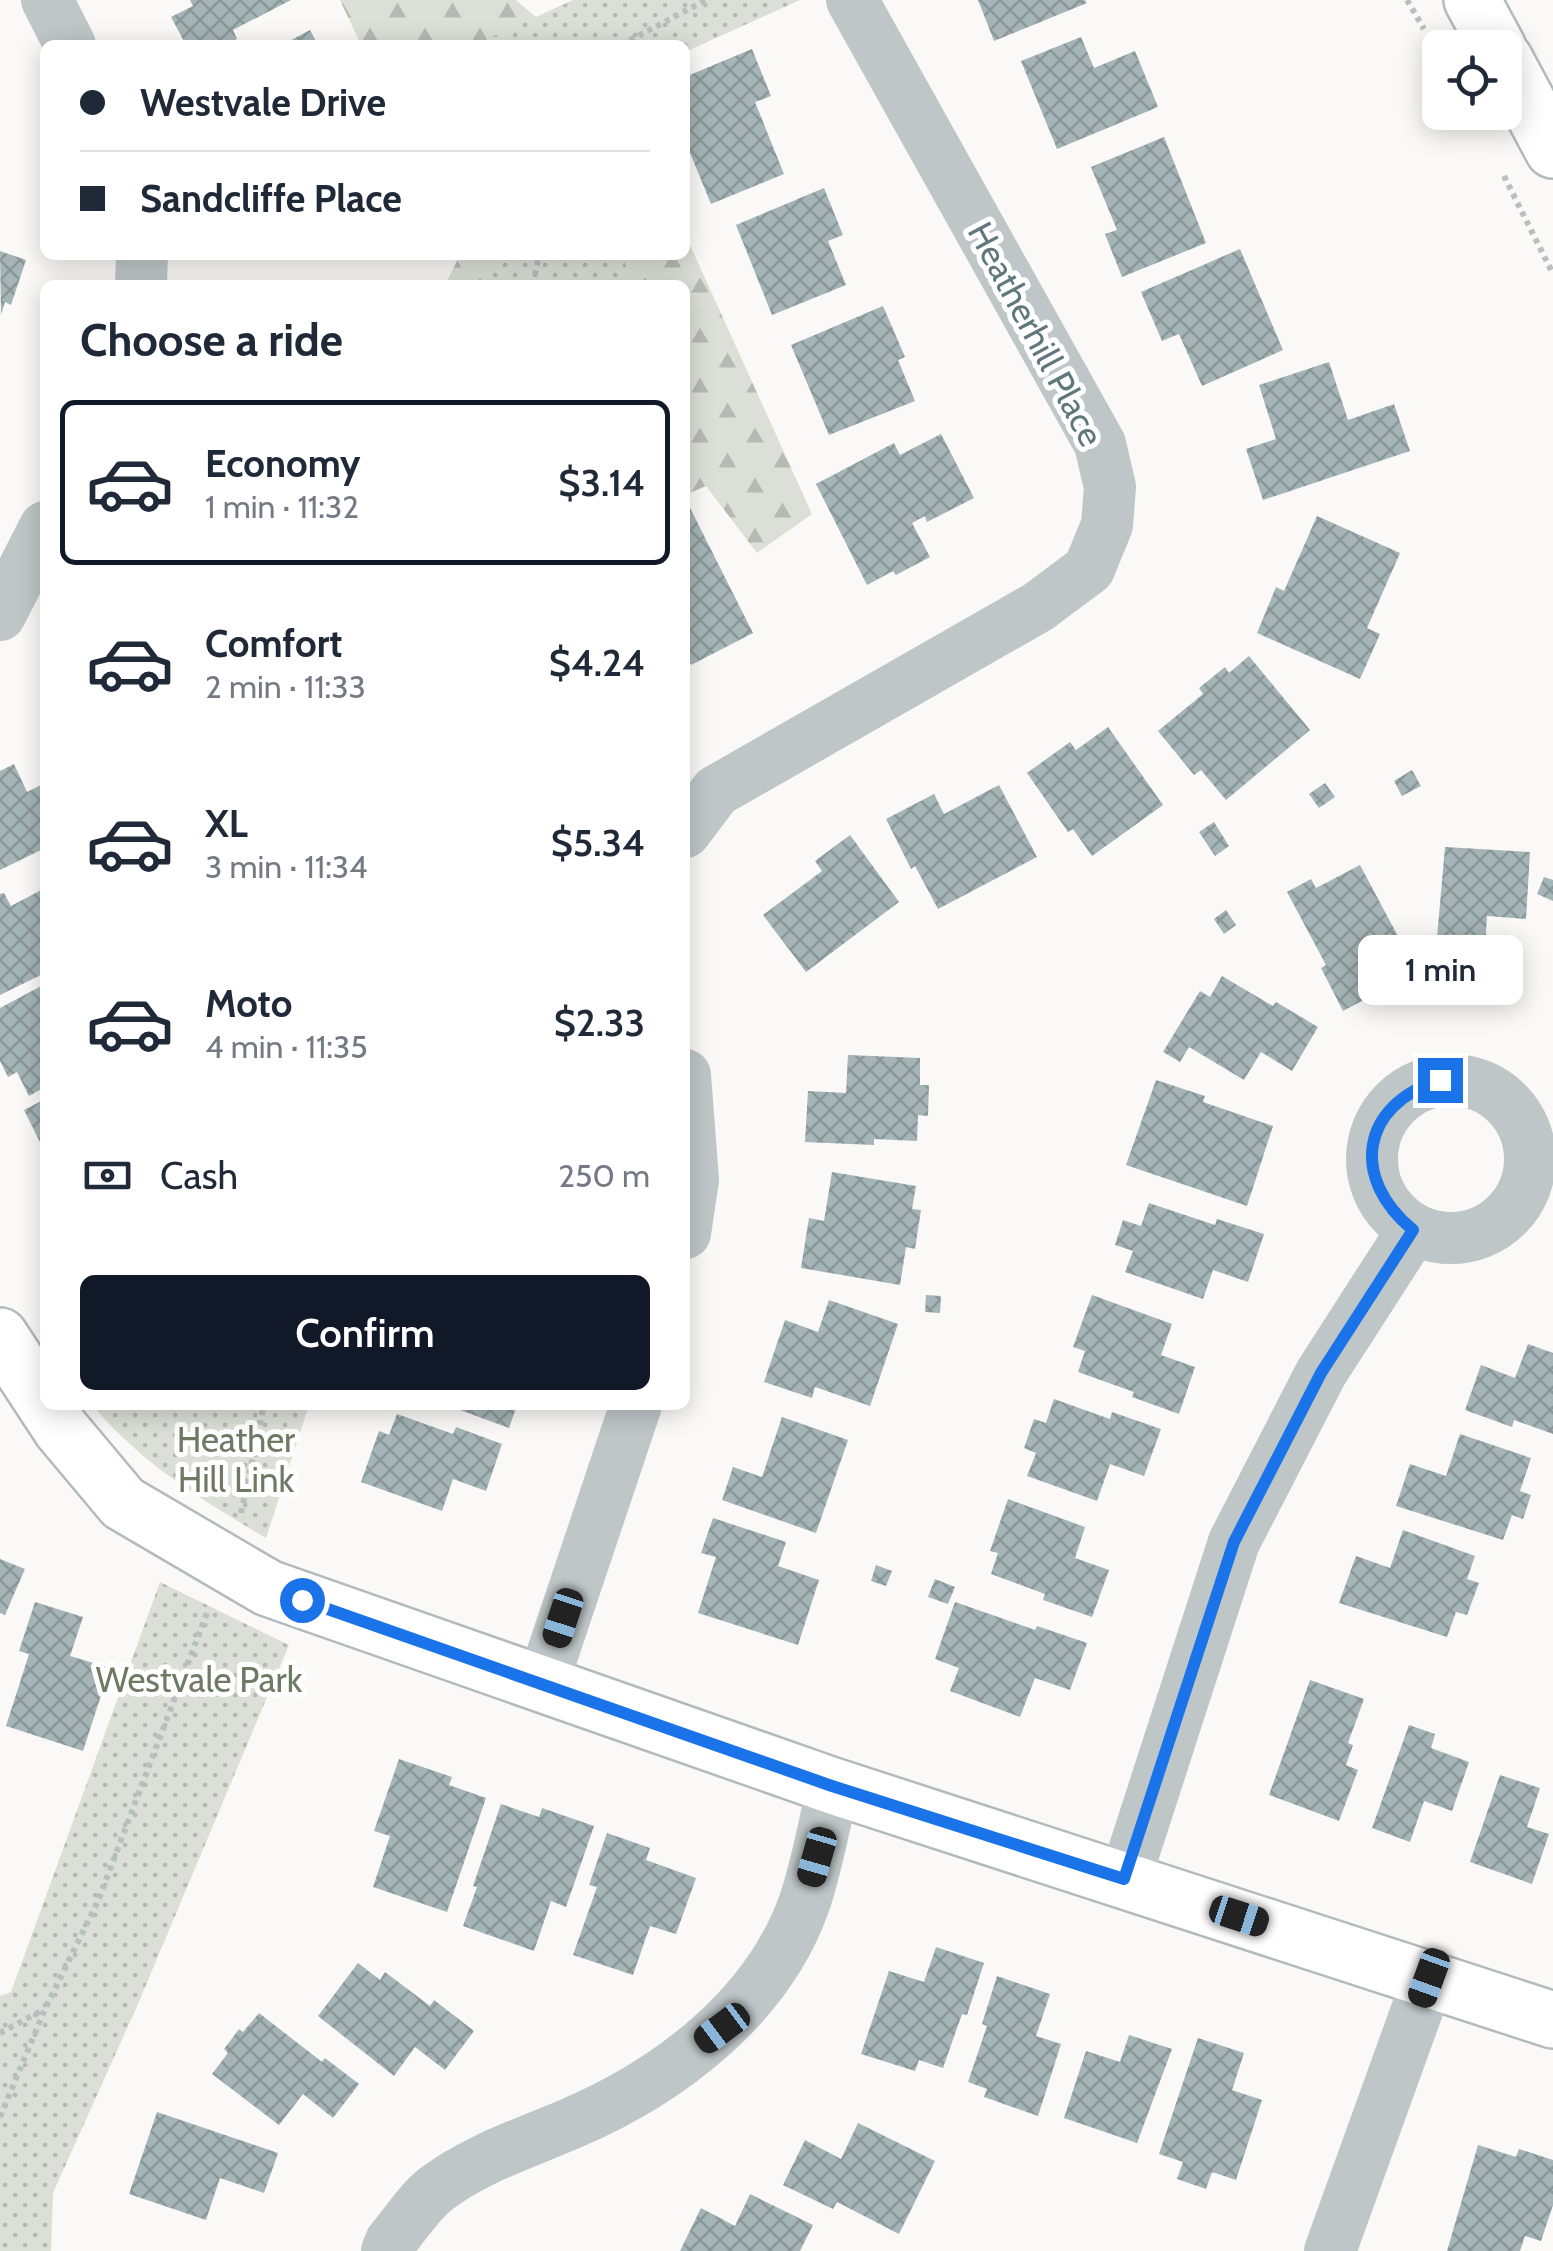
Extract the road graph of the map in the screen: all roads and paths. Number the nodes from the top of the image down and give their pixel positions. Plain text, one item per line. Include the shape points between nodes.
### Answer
1 (47, 0) edge
2 (706, 0) edge
3 (852, 0) edge
4 (1472, 0) edge
5 (1488, 30) edge
6 (67, 40) edge
7 (630, 40) edge
8 (1522, 92) edge
9 (1553, 150) edge
10 (1496, 161) dead end
11 (1553, 274) edge
12 (40, 537) edge
13 (0, 615) edge
14 (690, 825) edge
15 (690, 1141) edge
16 (690, 1200) edge
17 (1413, 1230) dead end
18 (2, 1345) edge
19 (40, 1400) edge
20 (47, 1410) edge
21 (263, 1410) edge
22 (634, 1410) edge
23 (228, 1564) junction
24 (542, 1685) junction
25 (832, 1786) junction
26 (1124, 1879) junction
27 (1429, 1978) junction
28 (45, 2008) junction
29 (1553, 2020) edge
30 (0, 2034) edge
31 (0, 2117) edge
32 (387, 2251) edge
33 (1330, 2251) edge

1 - 6 street
2 - 7 path
3 - 14 street, Heatherhill Place via 1100,444 1110,486 1107,524 1088,568 1038,607 732,780
4 - 5 street
8 - 9 street
10 - 11 path
12 - 13 street
15 - 16 street
17 - 26 street via 1321,1373 1234,1542
18 - 19 street
20 - 23 street via 123,1503
21 - 23 path
22 - 24 street
23 - 24 street via 268,1588
23 - 28 path via 98,1901
24 - 25 street
25 - 26 street
25 - 32 street via 804,1906 776,1963 722,2028 654,2079 576,2122 492,2155 434,2190
26 - 27 street
27 - 29 street
27 - 33 street
28 - 30 path
28 - 31 path

